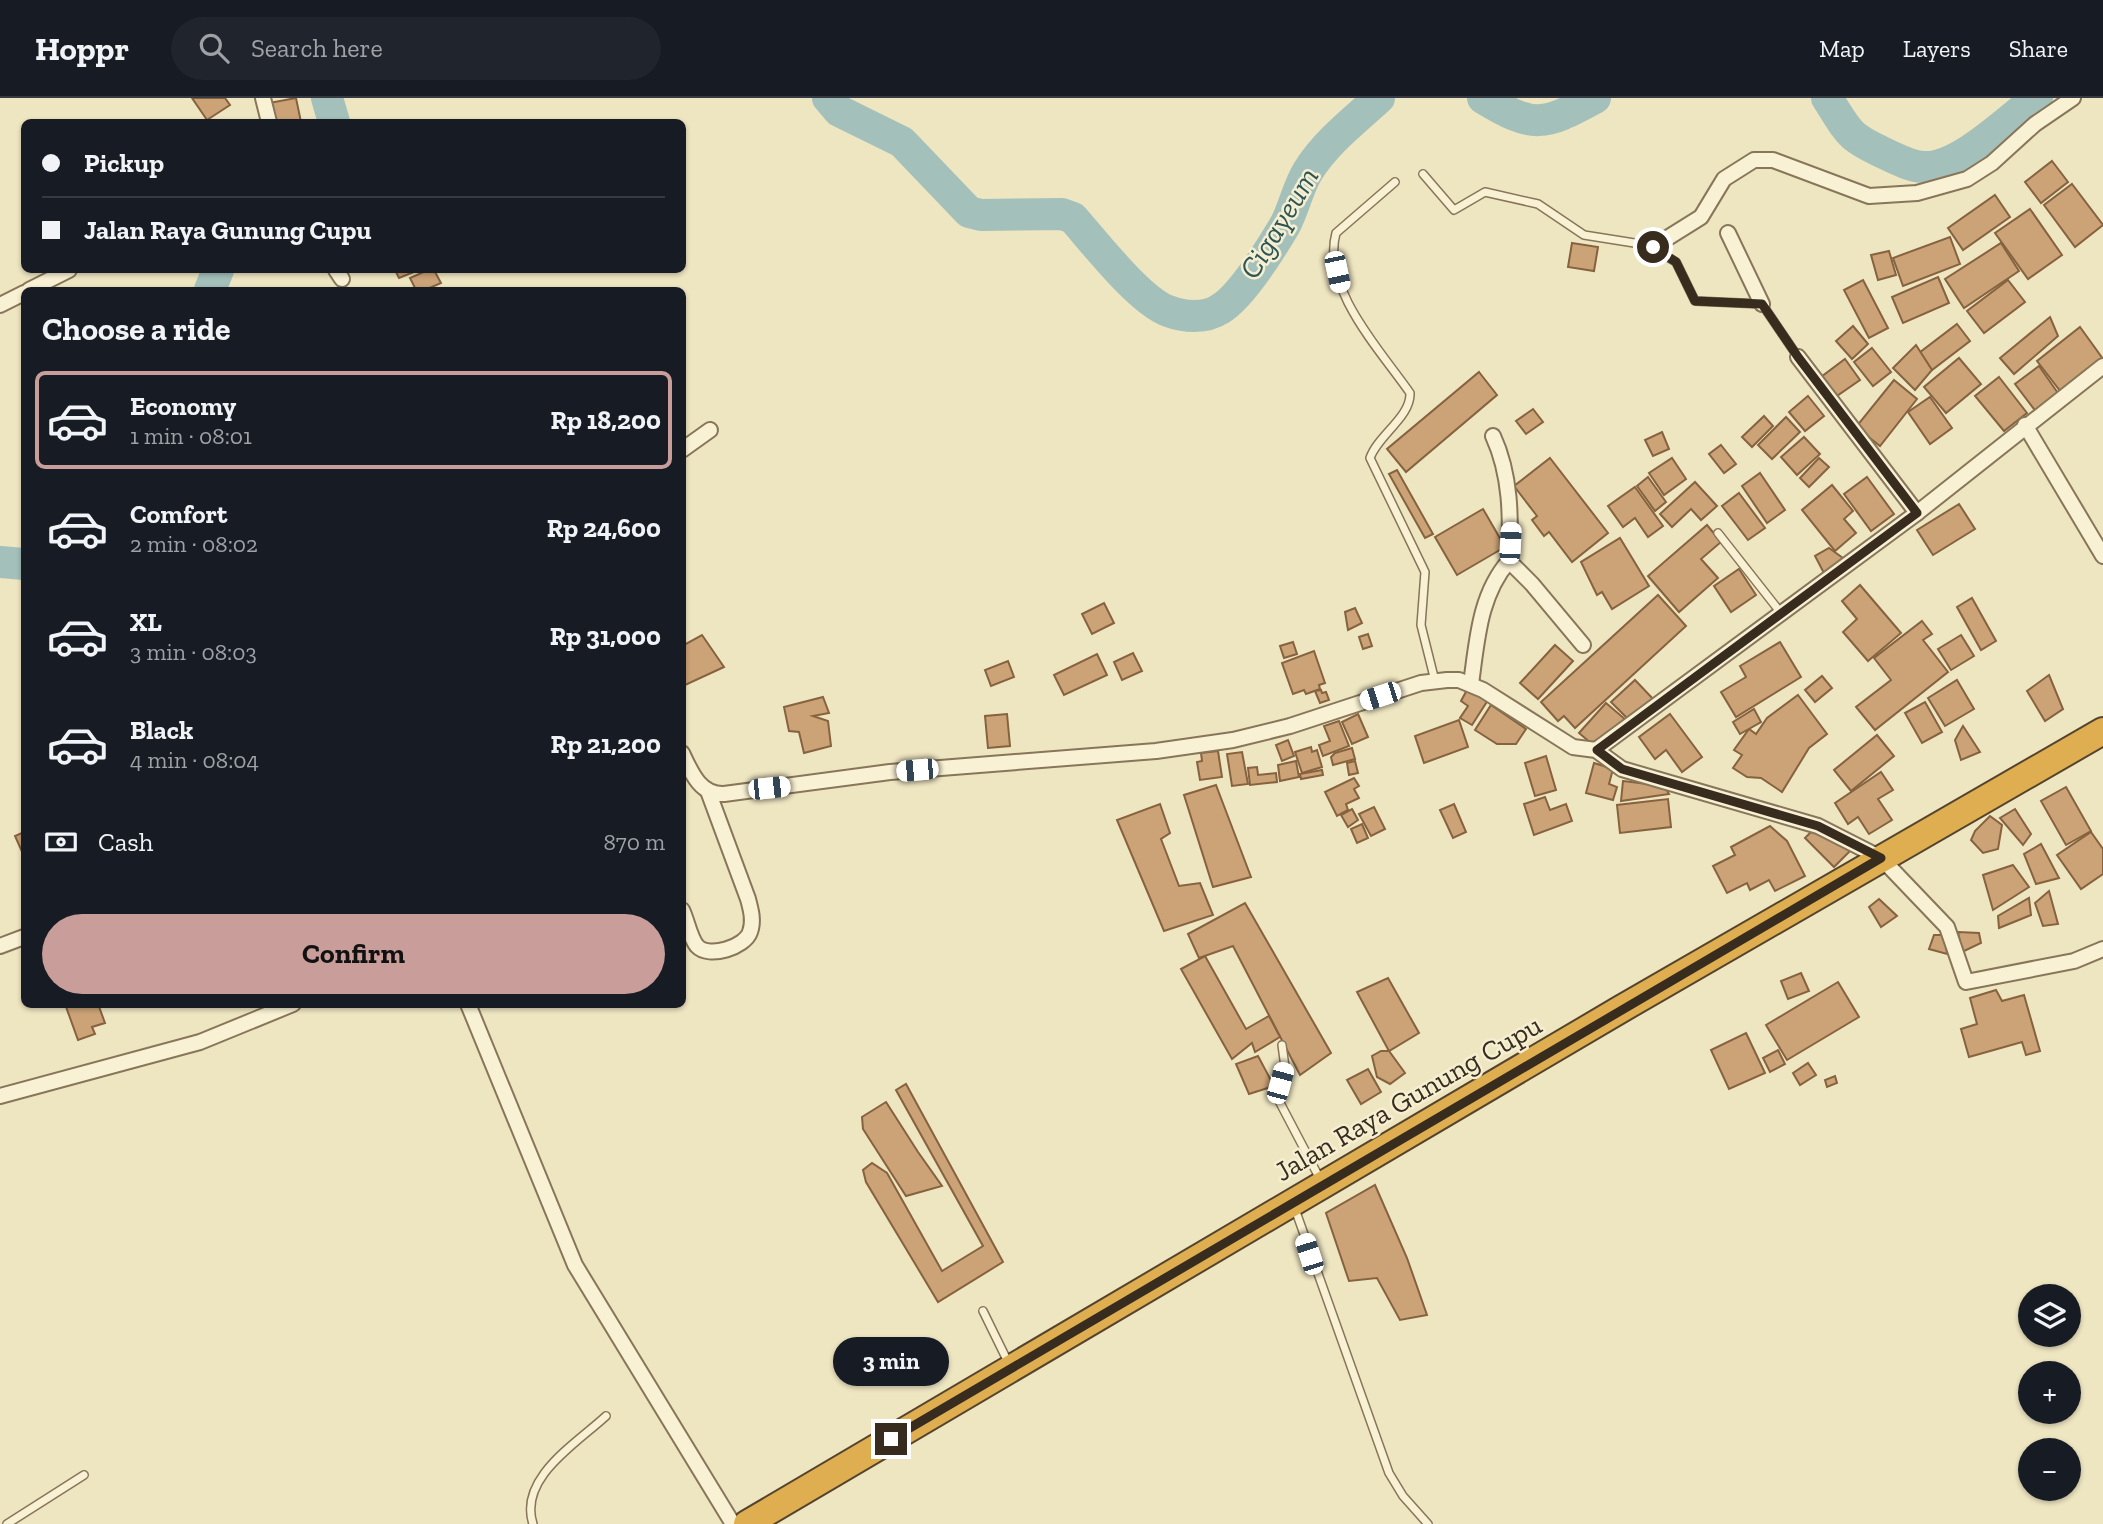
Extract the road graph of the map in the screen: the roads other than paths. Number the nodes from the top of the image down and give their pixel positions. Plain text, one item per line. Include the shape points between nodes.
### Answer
1 (264, 98) edge
2 (2073, 98) edge
3 (268, 119) edge
4 (1423, 174) dead end
5 (1395, 182) dead end
6 (1728, 233) dead end
7 (1653, 247) junction
8 (63, 273) edge
9 (37, 287) edge
10 (21, 295) edge
11 (1762, 304) junction
12 (0, 305) edge
13 (1798, 357) joint
14 (2103, 366) edge
15 (2025, 425) junction
16 (710, 430) dead end
17 (1493, 436) dead end
18 (686, 447) edge
19 (1917, 513) junction
20 (1718, 533) dead end
21 (2103, 556) edge
22 (1509, 561) junction
23 (1781, 613) junction
24 (1583, 645) dead end
25 (1435, 681) junction
26 (1471, 684) junction
27 (2103, 731) edge
28 (1597, 750) junction
29 (686, 761) edge
30 (708, 791) junction
31 (1881, 858) junction
32 (686, 920) edge
33 (21, 938) edge
34 (0, 946) edge
35 (2103, 948) edge
36 (283, 1008) edge
37 (470, 1008) edge
38 (1282, 1045) dead end
39 (0, 1097) edge
40 (1324, 1186) junction
41 (1292, 1202) junction
42 (983, 1311) dead end
43 (1011, 1368) junction
44 (607, 1416) dead end
45 (84, 1475) dead end
46 (8, 1524) edge
47 (533, 1524) edge
48 (733, 1524) edge
49 (747, 1524) edge
50 (1428, 1524) edge

1 - 3 street
2 - 7 street via 1967,179 1917,193 1869,196 1773,160 1754,160 1724,179 1701,217
4 - 7 lane via 1454,209 1485,192 1538,204 1584,235
5 - 25 lane via 1336,233 1334,256 1341,289 1357,319 1410,393 1408,407 1374,446 1370,458 1426,577 1421,625
6 - 11 street
7 - 11 lane via 1676,262 1695,301
8 - 9 street
10 - 12 street
11 - 13 lane
13 - 19 street
14 - 15 street
15 - 19 street
15 - 21 street
16 - 18 street
17 - 22 street via 1503,458 1508,490
19 - 23 street
20 - 23 lane
22 - 24 street
22 - 26 street via 1489,591
23 - 28 street
25 - 26 street
25 - 30 street via 1290,726 1201,745 890,772 724,794
26 - 28 street via 1573,747
27 - 31 highway, Jalan Raya Gunung Cupu
28 - 31 street via 1622,769 1818,826
29 - 30 street
30 - 32 street via 752,912 751,931 731,948 704,950 696,944
31 - 35 street via 1947,927 1966,982 2074,961
31 - 40 highway, Jalan Raya Gunung Cupu
33 - 34 street
36 - 39 street via 200,1042
37 - 48 street via 575,1265
38 - 40 lane via 1279,1099
40 - 41 highway, Jalan Raya Gunung Cupu
41 - 43 highway, Jalan Raya Gunung Cupu
41 - 50 lane via 1389,1473
42 - 43 lane
43 - 49 highway, Jalan Raya Gunung Cupu
44 - 47 lane via 542,1476 531,1502
45 - 46 lane

